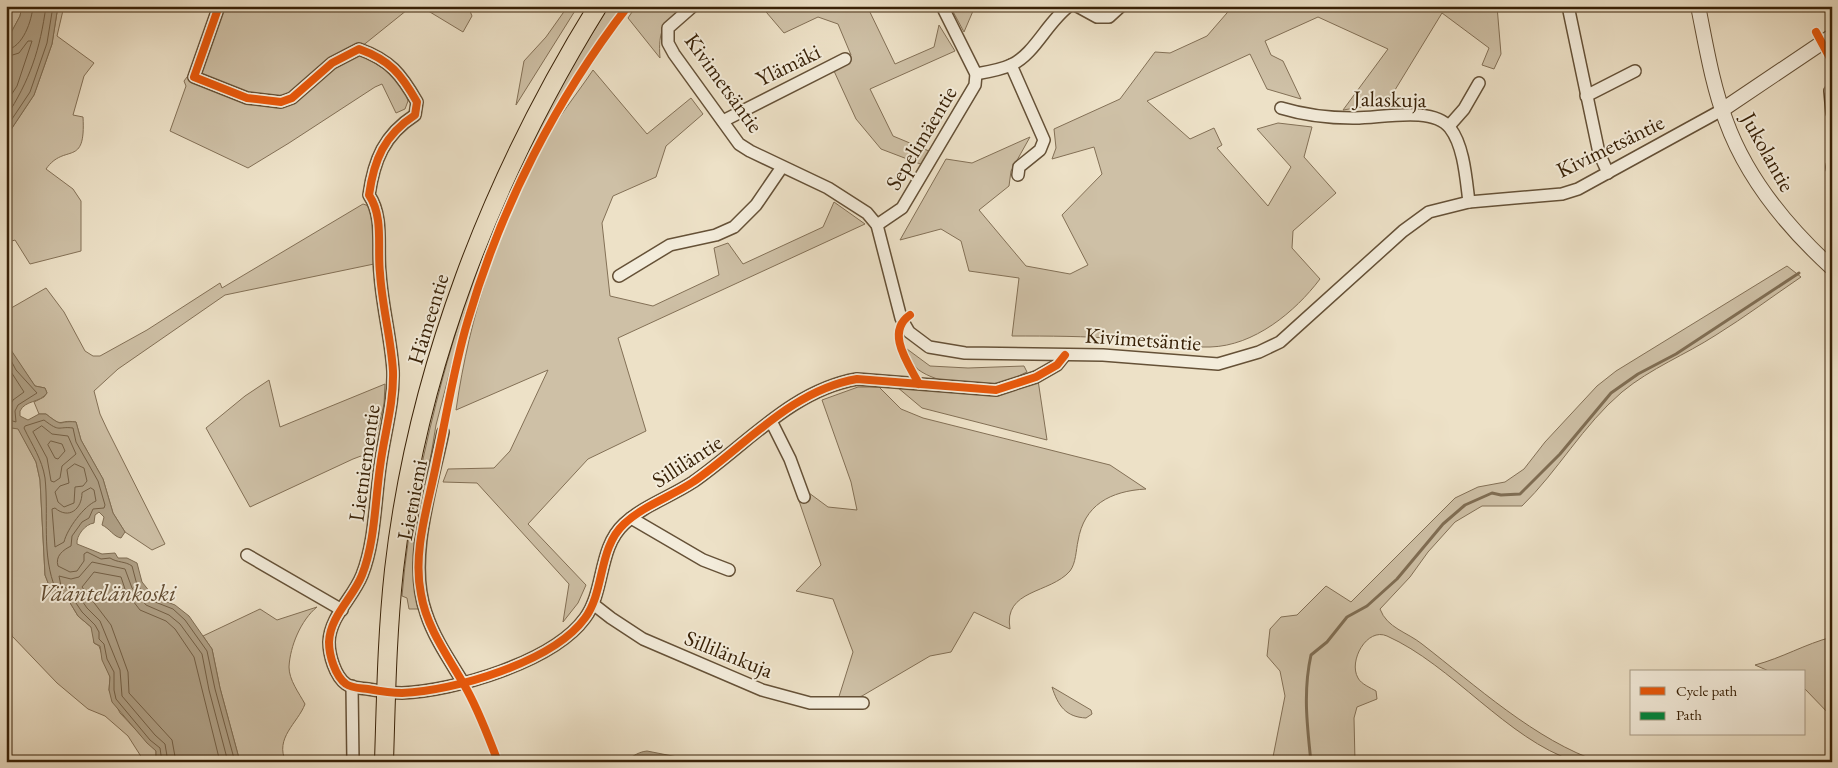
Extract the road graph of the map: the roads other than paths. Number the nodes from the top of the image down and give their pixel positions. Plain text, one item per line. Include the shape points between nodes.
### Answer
1 (218, 6) edge
2 (598, 6) edge
3 (693, 6) edge
4 (942, 6) edge
5 (1068, 6) edge
6 (1077, 6) edge
7 (1121, 6) edge
8 (1568, 6) edge
9 (1698, 6) edge
10 (1832, 36) edge
11 (845, 59) dead end
12 (1011, 65) junction
13 (1635, 71) dead end
14 (976, 74) junction
15 (1480, 84) dead end
16 (1830, 91) dead end
17 (1586, 96) junction
18 (1281, 108) dead end
19 (1722, 110) junction
20 (1832, 112) edge
21 (723, 121) junction
22 (1449, 126) junction
23 (782, 167) junction
24 (1608, 173) junction
25 (1018, 176) dead end
26 (1468, 202) junction
27 (877, 225) junction
28 (1832, 268) edge
29 (619, 276) dead end
30 (1065, 355) junction
31 (771, 422) junction
32 (443, 432) dead end
33 (804, 497) dead end
34 (631, 518) junction
35 (247, 555) dead end
36 (729, 570) dead end
37 (594, 604) junction
38 (342, 610) junction
39 (464, 684) junction
40 (352, 686) junction
41 (386, 692) junction
42 (862, 703) dead end
43 (353, 762) edge
44 (384, 762) edge

1 - 38 street, Lietniementie via 194,76 247,98 281,102 292,98 332,63 359,49 378,56 402,74 418,102 415,115 391,135 373,168 369,195 378,207 379,271 393,371 389,425 370,543 362,576
2 - 41 highway, Hämeentie via 559,70 514,156 488,213 453,310 432,382 404,507 389,624
3 - 21 street, Kivimetsäntie via 671,24 667,34 674,54
4 - 14 street, Sepelimäentie
5 - 12 street
6 - 7 street via 1097,17 1109,17
8 - 17 street
9 - 19 street, Jukolantie
10 - 19 street
11 - 21 street, Ylämäki
12 - 14 street
12 - 25 street via 1044,140 1040,150 1019,167
13 - 17 street
14 - 27 street, Sepelimäentie via 970,96 902,208
15 - 22 street
16 - 20 street
17 - 24 street via 1598,153
18 - 22 street, Jalaskuja via 1301,114 1353,118 1424,116
19 - 24 street, Kivimetsäntie
19 - 28 street, Jukolantie via 1737,148 1776,209
21 - 23 street, Kivimetsäntie via 739,144
22 - 26 street, Jalaskuja via 1460,150
23 - 27 street, Kivimetsäntie via 854,203
23 - 29 street via 756,205 734,227 716,235 670,245
24 - 26 street, Kivimetsäntie via 1562,194
26 - 30 street, Kivimetsäntie via 1447,206 1416,220 1280,342 1259,352 1218,364
27 - 30 street, Kivimetsäntie via 901,318 918,341 951,352
30 - 31 street, Silliläntie via 1057,365 1036,377 996,390 857,379 836,382 811,393
31 - 33 street
31 - 34 street, Silliläntie via 689,484
32 - 39 street, Lietniemi via 418,579 425,613
34 - 36 street via 703,560
34 - 37 street, Silliläntie via 612,537
35 - 38 street
37 - 39 street, Silliläntie via 584,620 550,647
37 - 42 street, Sillilänkuja via 643,639 762,690 810,704
38 - 40 street, Lietniementie via 332,626 329,643 337,675
39 - 41 street, Silliläntie
40 - 41 street
40 - 43 street
41 - 44 highway, Hämeentie

